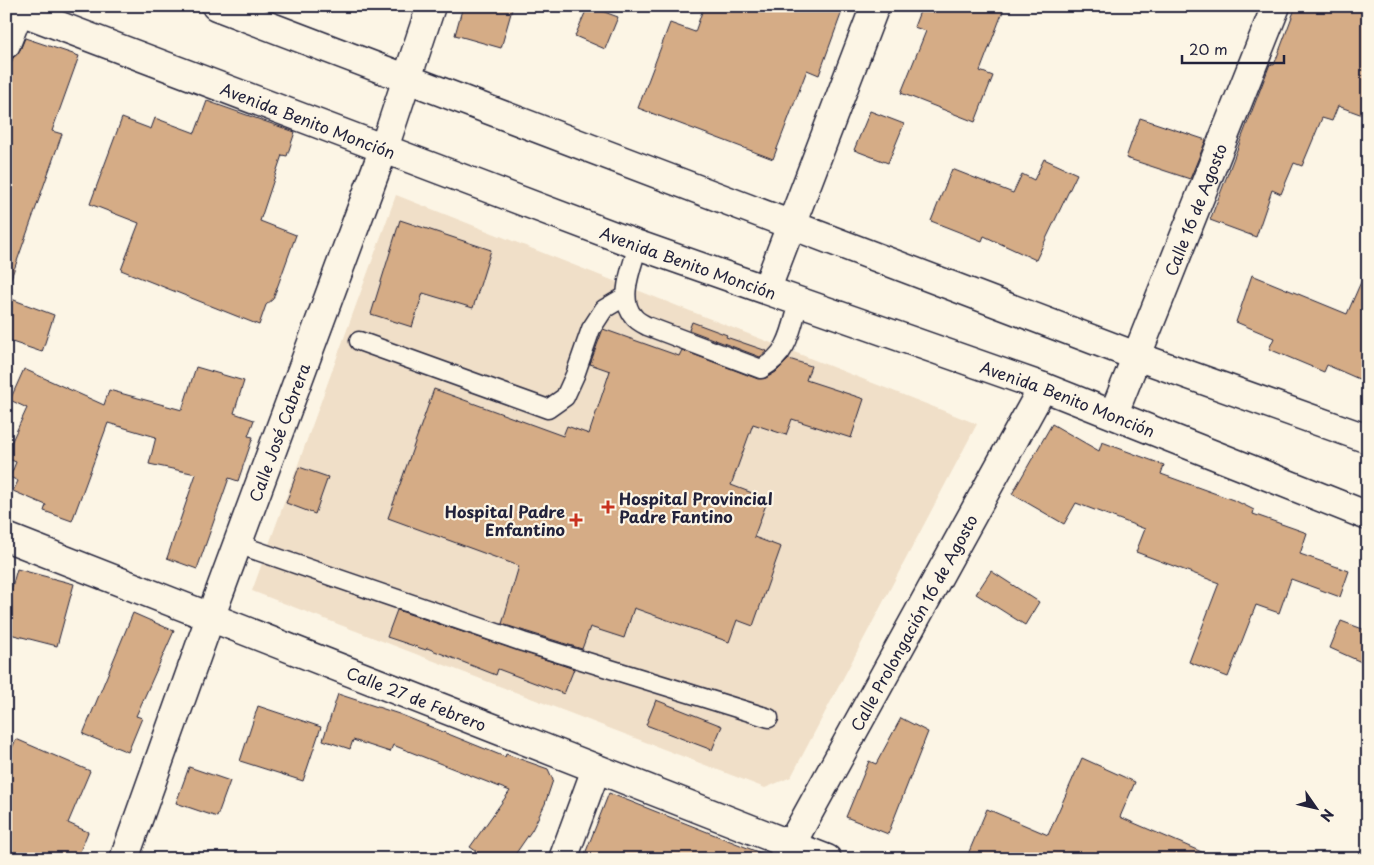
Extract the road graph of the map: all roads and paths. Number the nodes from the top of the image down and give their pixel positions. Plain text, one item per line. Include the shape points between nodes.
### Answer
1 (216, 6) edge
2 (431, 6) edge
3 (875, 6) edge
4 (1276, 6) edge
5 (16, 8) edge
6 (6, 44) edge
7 (406, 78) junction
8 (384, 148) junction
9 (792, 226) junction
10 (638, 245) junction
11 (767, 288) junction
12 (626, 296) junction
13 (799, 302) junction
14 (359, 341) dead end
15 (1136, 356) junction
16 (1043, 387) junction
17 (1114, 414) junction
18 (1368, 439) edge
19 (1368, 516) edge
20 (6, 537) edge
21 (237, 544) junction
22 (210, 618) junction
23 (769, 718) dead end
24 (596, 769) junction
25 (787, 852) edge
26 (124, 859) edge
27 (563, 859) edge
28 (828, 859) edge

1 - 7 street
2 - 7 street, Calle José Cabrera
3 - 9 street
4 - 15 street, Calle 16 de Agosto
5 - 6 street
5 - 8 street, Avenida Benito Monción
7 - 8 street, Calle José Cabrera
7 - 9 street
8 - 10 street, Avenida Benito Monción
8 - 21 street, Calle José Cabrera
9 - 11 street
9 - 15 street
10 - 11 street, Avenida Benito Monción
10 - 12 lane
11 - 13 street, Avenida Benito Monción
12 - 13 lane via 634,318 647,326 762,369 781,354
12 - 14 lane via 604,310 591,329 565,397 548,409
13 - 16 street, Avenida Benito Monción
15 - 17 street, Calle 16 de Agosto
15 - 18 street
16 - 17 street, Avenida Benito Monción
16 - 25 street, Calle Prolongación 16 de Agosto
17 - 19 street, Avenida Benito Monción
20 - 22 street, Calle 27 de Febrero
21 - 22 street, Calle José Cabrera
21 - 23 lane via 523,642
22 - 24 street, Calle 27 de Febrero
22 - 26 street, Calle José Cabrera
24 - 25 street, Calle 27 de Febrero
24 - 27 street
25 - 28 street, Calle 27 de Febrero

